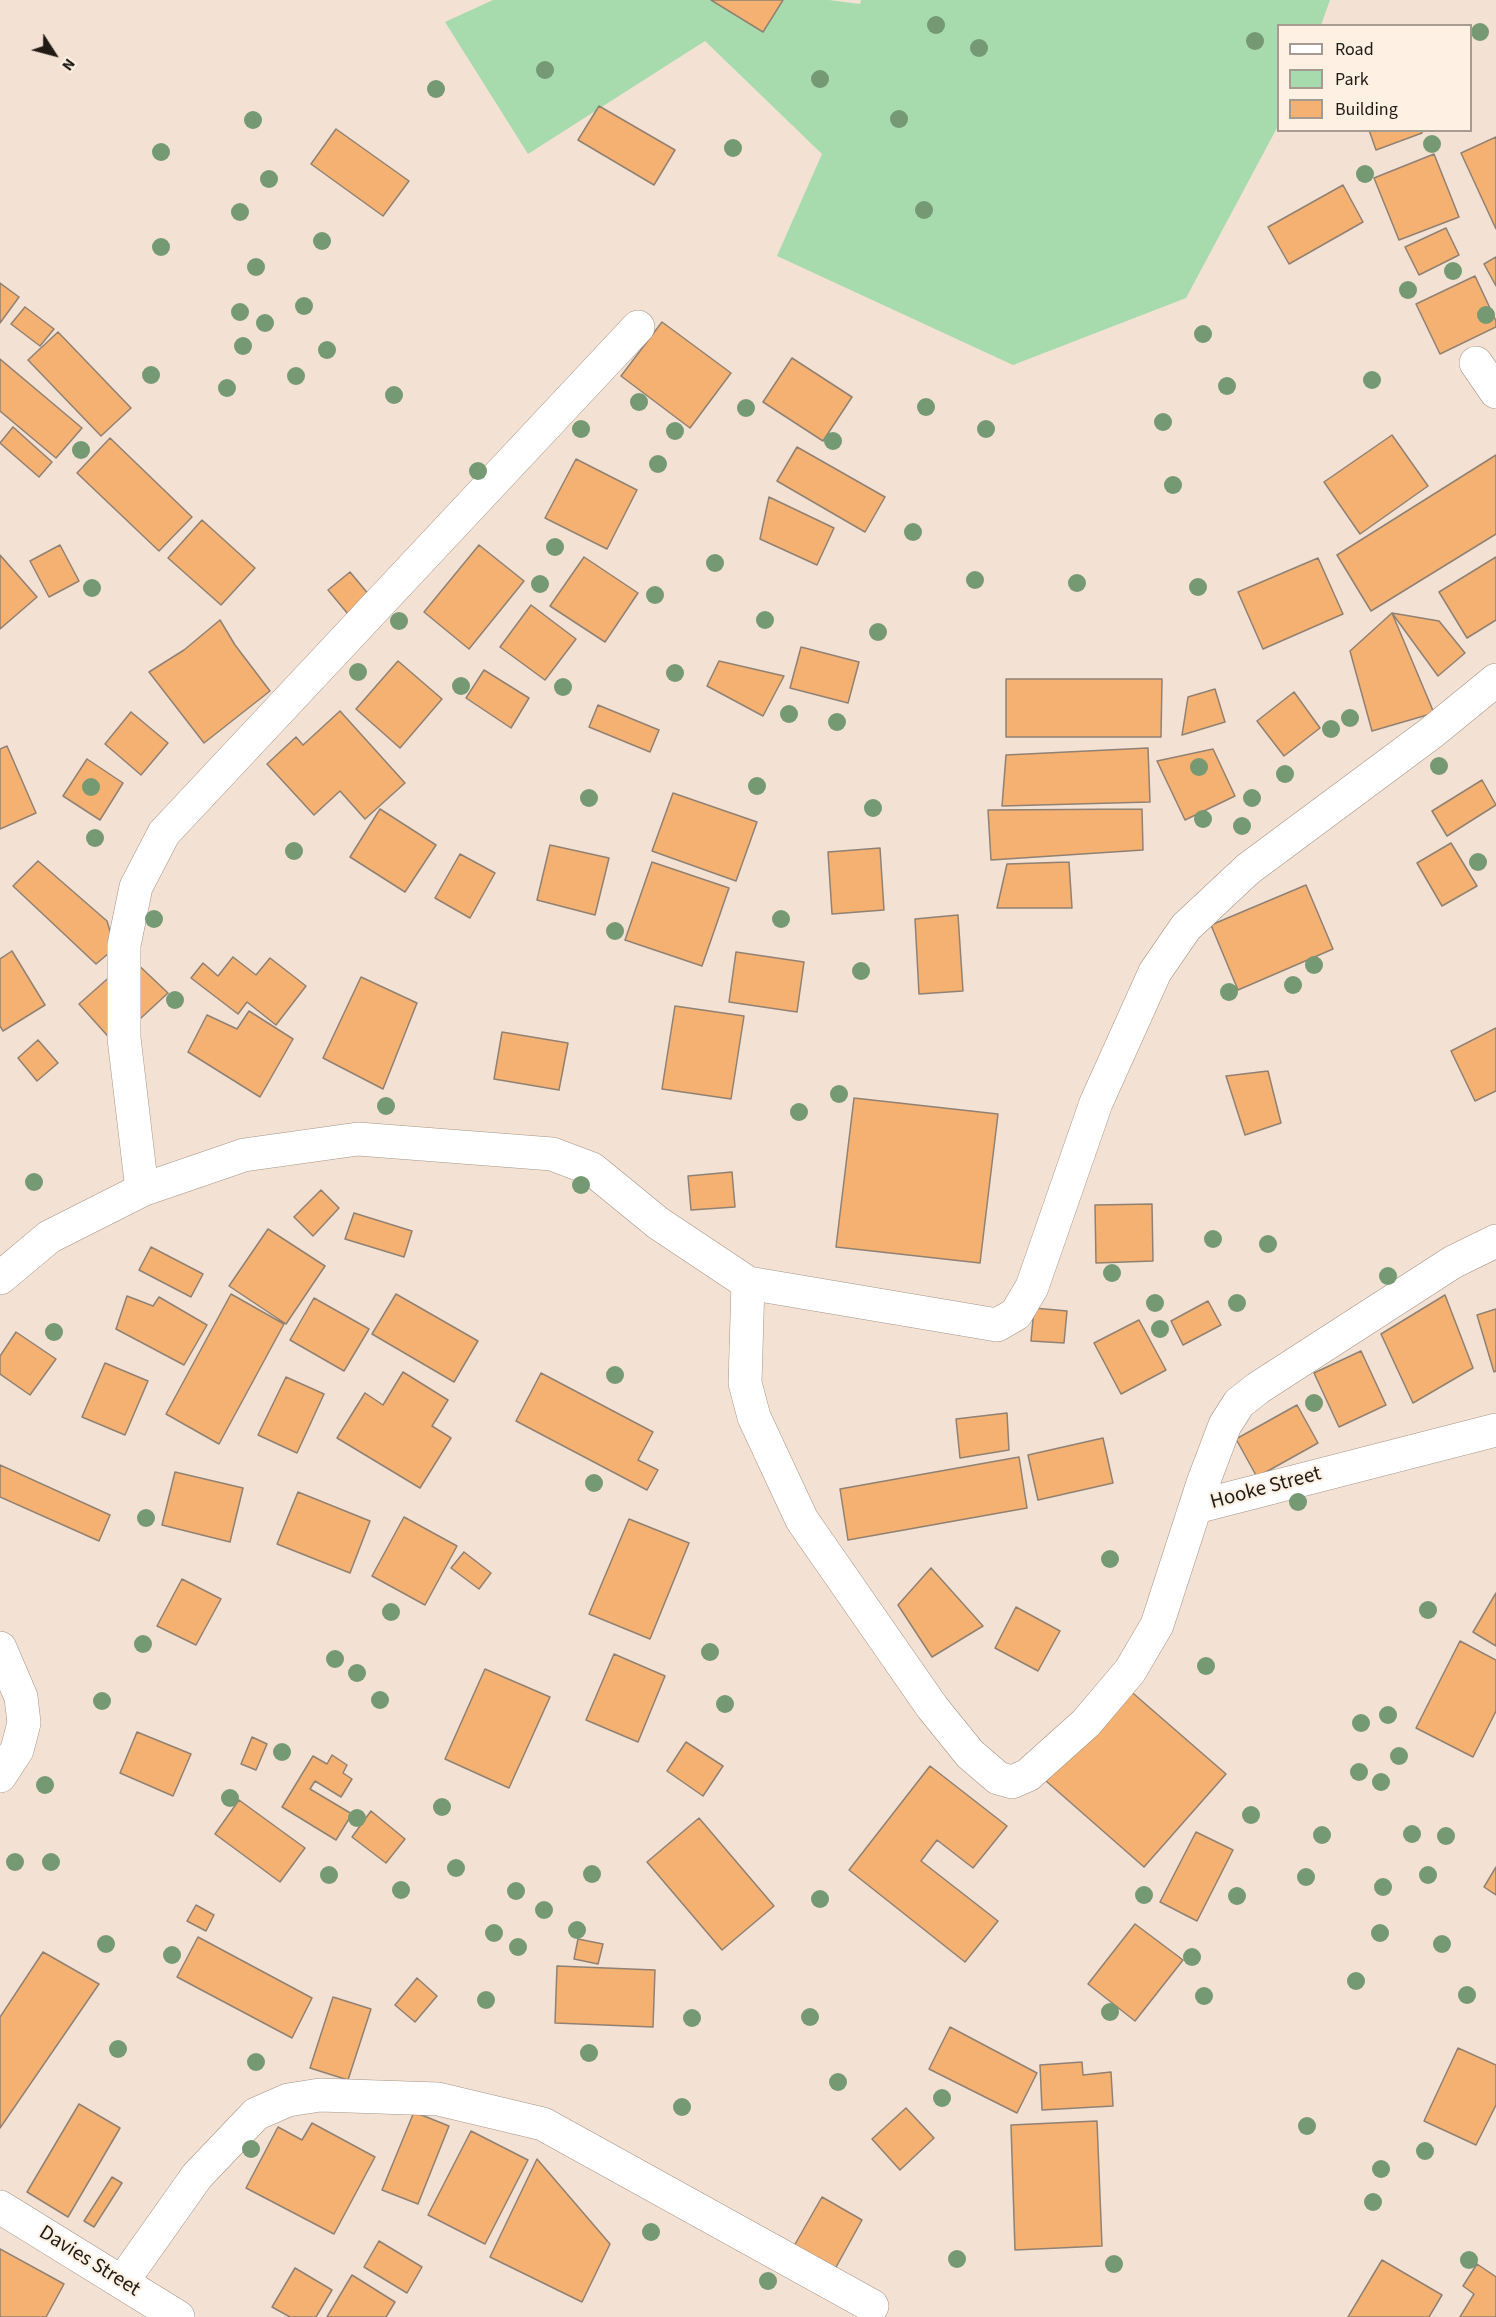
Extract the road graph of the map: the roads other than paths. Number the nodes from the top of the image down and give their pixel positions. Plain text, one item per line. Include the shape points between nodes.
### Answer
1 (638, 327) dead end
2 (1476, 363) dead end
3 (1496, 392) edge
4 (1496, 680) edge
5 (142, 1190) junction
6 (1496, 1240) edge
7 (0, 1278) edge
8 (748, 1283) junction
9 (1496, 1430) edge
10 (1196, 1507) junction
11 (0, 1648) edge
12 (0, 1776) edge
13 (0, 2207) edge
14 (122, 2282) junction
15 (872, 2306) dead end
16 (178, 2317) edge

1 - 5 street via 164,833 136,887 124,945 124,1038
2 - 3 street
4 - 8 street via 1248,869 1186,927 1155,972 1123,1041 1096,1103 1032,1287 1016,1314 998,1325
5 - 7 street via 50,1237
5 - 8 street via 244,1155 358,1139 552,1154 592,1169 658,1223
6 - 10 street, Hooke Street via 1453,1262 1239,1403 1225,1425
8 - 10 street via 745,1383 754,1417 802,1520 932,1707 970,1754 998,1778 1012,1782 1028,1775 1086,1724 1130,1671 1157,1625
9 - 10 street, Hooke Street
11 - 12 street via 21,1697 24,1724 17,1750
13 - 14 street, Davies Street
14 - 15 street via 197,2175 256,2115 288,2100 320,2095 438,2099 543,2124
14 - 16 street, Davies Street

